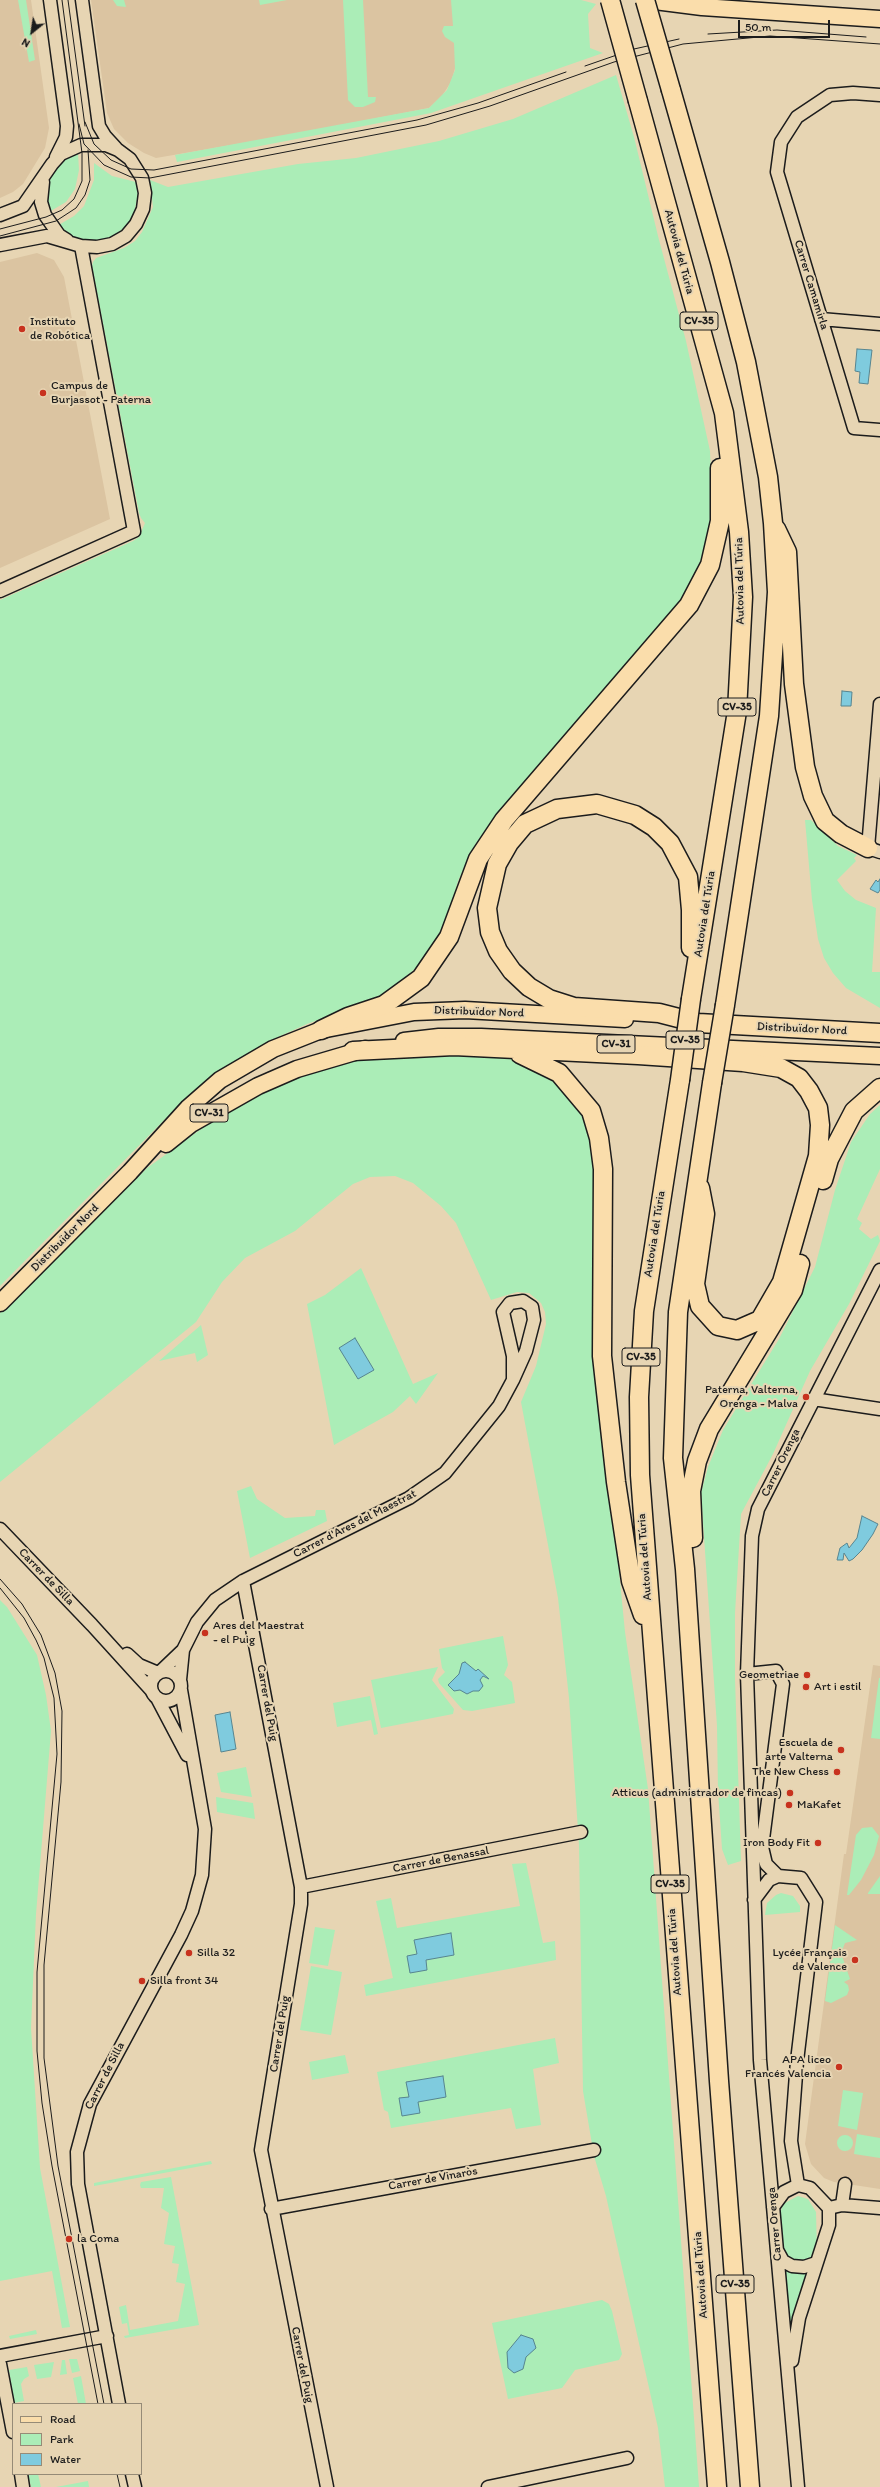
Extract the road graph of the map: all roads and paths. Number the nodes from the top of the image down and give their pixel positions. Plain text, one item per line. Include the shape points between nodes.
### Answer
1 (50, 0) edge
2 (82, 0) edge
3 (610, 0) edge
4 (646, 0) edge
5 (880, 19) edge
6 (880, 95) edge
7 (118, 150) junction
8 (52, 164) junction
9 (45, 175) junction
10 (0, 215) edge
11 (76, 244) junction
12 (0, 245) edge
13 (821, 319) junction
14 (880, 324) edge
15 (724, 413) junction
16 (880, 430) edge
17 (773, 523) junction
18 (0, 591) edge
19 (880, 704) edge
20 (874, 850) edge
21 (691, 999) junction
22 (698, 1023) junction
23 (321, 1030) junction
24 (880, 1033) edge
25 (503, 1048) junction
26 (354, 1051) junction
27 (880, 1056) edge
28 (880, 1088) edge
29 (130, 1172) junction
30 (698, 1176) junction
31 (880, 1270) edge
32 (0, 1303) edge
33 (513, 1380) junction
34 (812, 1399) junction
35 (880, 1409) edge
36 (0, 1529) edge
37 (685, 1569) junction
38 (243, 1581) junction
39 (92, 1625) junction
40 (651, 1636) junction
41 (183, 1650) junction
42 (159, 1672) junction
43 (747, 1674) junction
44 (180, 1685) junction
45 (154, 1694) junction
46 (192, 1763) junction
47 (581, 1832) dead end
48 (778, 1876) junction
49 (301, 1887) junction
50 (754, 1900) junction
51 (594, 2150) dead end
52 (845, 2184) dead end
53 (798, 2185) junction
54 (842, 2205) junction
55 (773, 2207) junction
56 (829, 2208) junction
57 (880, 2208) edge
58 (271, 2209) junction
59 (777, 2250) junction
60 (816, 2264) junction
61 (107, 2336) junction
62 (0, 2356) edge
63 (0, 2364) edge
64 (789, 2376) junction
65 (120, 2403) edge
66 (12, 2427) edge
67 (627, 2458) dead end
68 (21, 2475) edge
69 (132, 2475) edge
70 (23, 2487) edge
71 (135, 2487) edge
72 (327, 2487) edge
73 (488, 2487) edge
74 (717, 2487) edge
75 (750, 2487) edge
76 (798, 2487) edge

1 - 8 street via 67,126 63,145
2 - 7 street via 99,126
3 - 15 highway, Autovia del Túria / CV-35, bridge
4 - 5 main road via 702,7
4 - 17 highway, CV-35, bridge via 746,362 768,477
6 - 13 street, Carrer Camamirla via 830,95 798,117 781,142 777,172
7 - 8 street via 106,145 81,145 61,154
7 - 11 street via 130,159 142,178 145,193 143,209 136,224 126,236 112,244 97,247
8 - 9 street
9 - 10 street via 23,206
9 - 11 street via 41,188 45,215 59,235
11 - 12 street via 46,236
11 - 18 street via 134,531
13 - 14 street
13 - 16 street, Carrer Camamirla via 854,428
15 - 21 highway, Autovia del Túria / CV-35 via 739,532 743,597 738,688 723,801
15 - 23 highway via 717,444 721,484 720,521 710,565 690,605 504,820 478,859 449,937 421,978 384,1005 348,1017
17 - 20 highway via 787,552 794,684 805,767 813,796 825,821 841,834
17 - 30 highway, CV-35, bridge via 777,592 769,716
19 - 20 street
21 - 22 highway via 691,910 688,877 670,843 654,827 635,815 597,804 557,809 525,824 496,864 487,908 490,932 495,945 512,971 529,987 549,999 574,1007 659,1013
21 - 40 highway, Autovia del Túria / CV-35, bridge via 644,1311 639,1389 640,1475
22 - 23 main road, Distribuïdor Nord / CV-31 via 442,1010 406,1013
22 - 24 highway, Distribuïdor Nord / CV-31
23 - 29 main road, Distribuïdor Nord / CV-31 via 273,1049 220,1080 188,1108
25 - 26 highway via 454,1046
25 - 30 highway via 743,1062 781,1068 799,1078 818,1108 818,1156 782,1282 760,1320 738,1330 718,1326 700,1306 695,1284 705,1214
25 - 40 highway via 542,1062 559,1072 591,1111 599,1138 603,1169 603,1364 616,1482 631,1580
26 - 27 main road, Distribuïdor Nord / CV-31 via 393,1042 481,1037
26 - 29 main road, Distribuïdor Nord / CV-31 via 297,1069 230,1100 191,1124
28 - 37 highway via 854,1111 829,1159 793,1290 709,1429 697,1460 691,1491 693,1548
29 - 32 main road, Distribuïdor Nord / CV-31
30 - 37 highway, CV-35 via 678,1312 673,1450
31 - 34 street, Carrer Orenga
33 - 33 street, Carrer d'Ares del Maestrat via 526,1351 534,1320 532,1307 523,1301 510,1303 503,1312 514,1356
33 - 38 street, Carrer d'Ares del Maestrat via 499,1406 445,1473 409,1498
34 - 35 street
34 - 43 street, Carrer Orenga via 758,1509 752,1536
36 - 39 street, Carrer de Silla
37 - 75 highway, CV-35 via 719,2081
38 - 41 street, Carrer d'Ares del Maestrat via 215,1600 198,1622
38 - 49 street, Carrer del Puig
39 - 42 street, Carrer de Silla via 139,1665
39 - 45 street, Carrer de Silla
40 - 74 highway, Autovia del Túria / CV-35
41 - 42 street, Carrer d'Ares del Maestrat
41 - 44 street, Carrer d'Ares del Maestrat
42 - 44 street via 172,1672
42 - 45 street via 152,1680
43 - 48 street via 776,1671 783,1684 762,1847 766,1864
43 - 50 street, Carrer Orenga
44 - 45 street via 173,1699 168,1701
44 - 46 street, Carrer de Silla
45 - 46 street, Carrer de Silla
46 - 61 street, Carrer de Silla via 205,1829 204,1862 197,1893 181,1935 90,2104 77,2152 78,2184
47 - 49 street, Carrer de Benassal via 332,1887
48 - 50 street via 769,1880
48 - 53 street via 801,1878 816,1902 797,2061 792,2134
49 - 58 street, Carrer del Puig via 301,1904 261,2150
50 - 55 street, Carrer Orenga via 760,2060
51 - 58 street, Carrer de Vinaròs
52 - 54 street
53 - 55 street via 784,2192
53 - 56 street via 810,2188
54 - 56 street
54 - 57 street
55 - 59 street, Carrer Orenga
56 - 60 street via 829,2225
58 - 72 street, Carrer del Puig
59 - 60 street via 783,2261 792,2266
59 - 64 street, Carrer Orenga
60 - 64 street via 799,2318
61 - 62 street
61 - 65 street, Carrer de Silla
63 - 66 street
64 - 76 street
67 - 73 street
68 - 70 street
69 - 71 street

